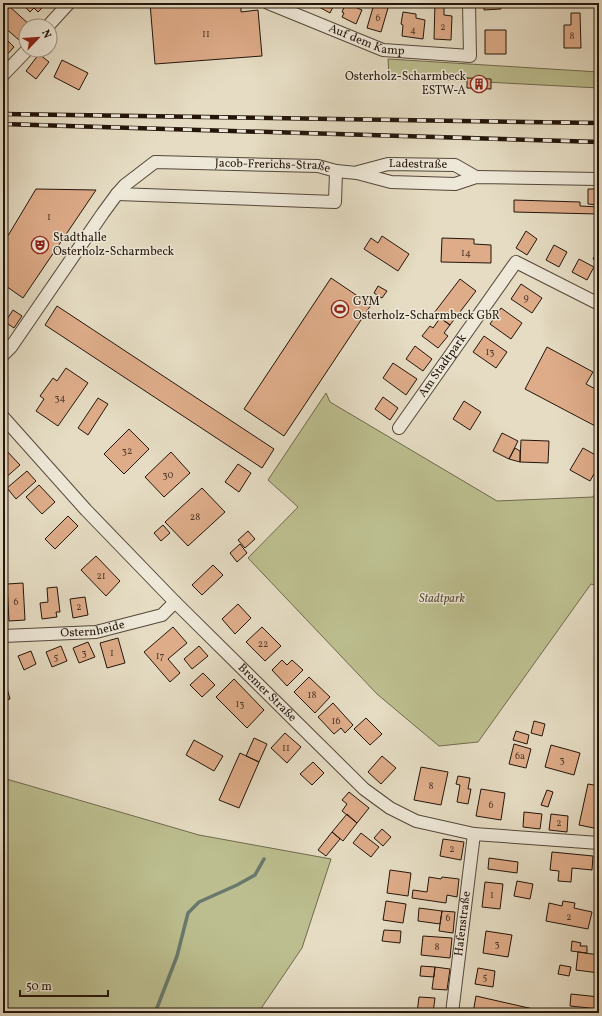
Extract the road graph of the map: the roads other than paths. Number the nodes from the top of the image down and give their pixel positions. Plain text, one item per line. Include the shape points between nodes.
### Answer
1 (69, 3) edge
2 (268, 3) edge
3 (469, 3) edge
4 (55, 18) edge
5 (19, 58) edge
6 (3, 74) edge
7 (336, 172) junction
8 (357, 173) junction
9 (476, 176) junction
10 (599, 179) edge
11 (117, 194) junction
12 (599, 304) edge
13 (3, 355) edge
14 (3, 417) edge
15 (399, 428) dead end
16 (175, 602) junction
17 (3, 636) edge
18 (474, 834) junction
19 (599, 843) edge
20 (452, 1013) edge

1 - 4 street
2 - 3 street, Auf dem Kamp via 383,50 470,56
5 - 6 street
7 - 8 street, Ladestraße
7 - 11 street, Jacob-Frerichs-Straße via 318,166 155,162
7 - 11 street, Jacob-Frerichs-Straße via 335,202
8 - 9 street, Ladestraße via 391,182 455,184
8 - 9 street, Ladestraße via 388,164 455,165
9 - 10 street, Ladestraße
11 - 13 street, Jacob-Frerichs-Straße
12 - 15 street, Am Stadtpark via 516,262
14 - 16 street, Bremer Straße via 86,510
16 - 17 street, Osternheide via 162,615 96,632
16 - 18 street, Bremer Straße via 364,789 390,808 416,821
18 - 19 street, Bremer Straße
18 - 20 street, Hafenstraße

